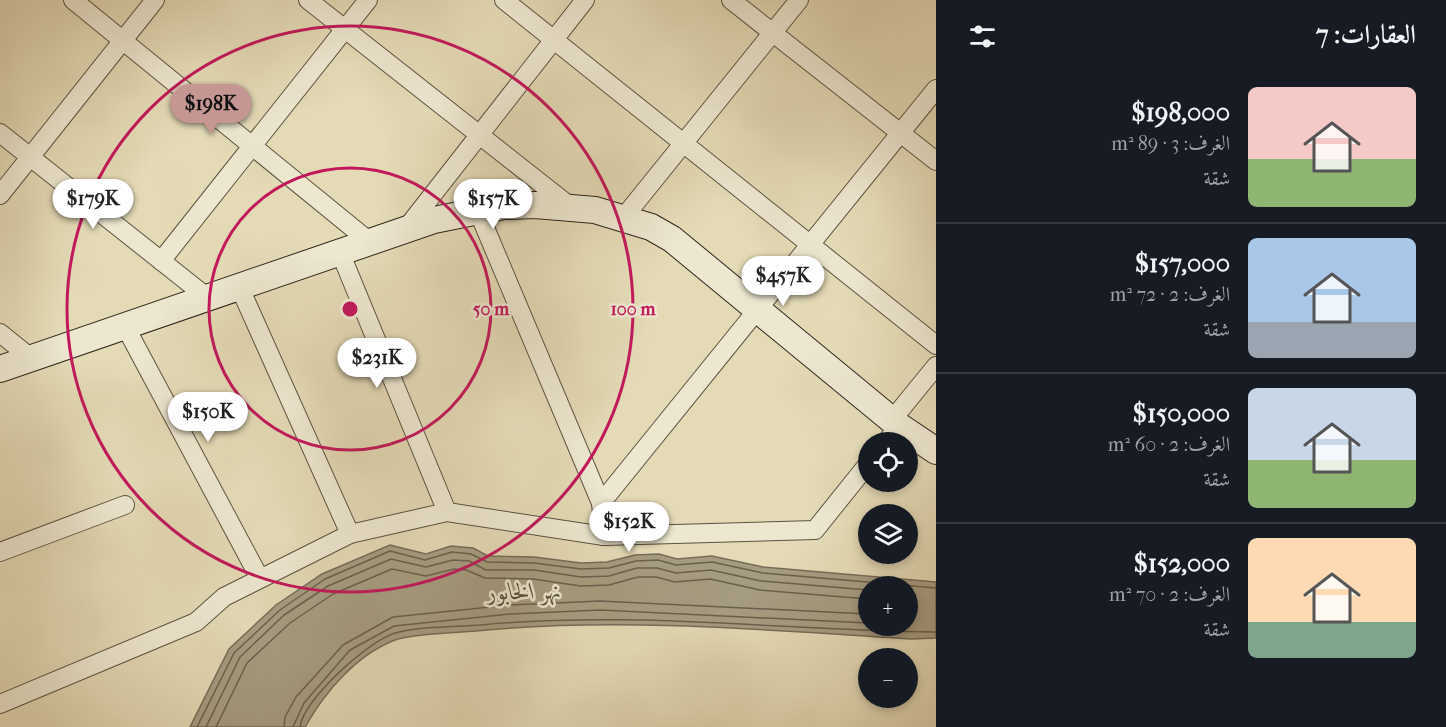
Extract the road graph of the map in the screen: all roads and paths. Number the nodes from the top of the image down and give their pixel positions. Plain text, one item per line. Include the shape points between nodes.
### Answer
1 (73, 0) edge
2 (155, 0) edge
3 (308, 0) edge
4 (368, 0) edge
5 (504, 0) edge
6 (585, 0) edge
7 (731, 0) edge
8 (799, 0) edge
9 (345, 29) junction
10 (772, 33) junction
11 (123, 40) junction
12 (554, 40) junction
13 (936, 89) edge
14 (901, 132) junction
15 (0, 133) edge
16 (480, 135) junction
17 (684, 143) junction
18 (253, 146) junction
19 (30, 157) junction
20 (936, 161) edge
21 (0, 195) edge
22 (572, 207) junction
23 (478, 211) junction
24 (624, 217) junction
25 (405, 230) junction
26 (370, 242) junction
27 (810, 244) junction
28 (340, 252) junction
29 (162, 261) junction
30 (239, 286) junction
31 (208, 298) junction
32 (759, 308) junction
33 (125, 326) junction
34 (0, 333) edge
35 (936, 345) edge
36 (31, 358) junction
37 (936, 366) edge
38 (0, 369) edge
39 (892, 429) edge
40 (936, 451) edge
41 (858, 476) edge
42 (601, 503) junction
43 (125, 505) dead end
44 (447, 512) junction
45 (350, 534) junction
46 (604, 536) junction
47 (0, 552) edge
48 (259, 577) junction
49 (0, 704) edge

1 - 11 street
2 - 11 street
3 - 9 street
4 - 9 street
5 - 12 street
6 - 12 street
7 - 10 street
8 - 10 street
9 - 16 street
9 - 18 street
10 - 14 street
10 - 17 street
11 - 18 street
11 - 19 street
12 - 16 street
12 - 17 street
13 - 14 street
14 - 20 street
14 - 27 street
15 - 19 street
16 - 22 street
16 - 25 street
17 - 24 street
17 - 27 street
18 - 26 street
18 - 29 street
19 - 21 street
19 - 29 street
22 - 23 street via 504,206
22 - 24 street
23 - 25 street
23 - 42 street
24 - 32 street via 672,239
25 - 26 street
26 - 28 street
27 - 32 street
27 - 35 street
28 - 30 street
28 - 44 street
29 - 31 street
30 - 31 street
30 - 45 street
31 - 33 street
32 - 39 street
32 - 42 street
33 - 36 street
33 - 48 street
34 - 36 street
36 - 38 street
37 - 39 street
39 - 40 street
41 - 46 street via 815,530
42 - 46 street
43 - 47 street
44 - 45 street
44 - 46 street
45 - 48 street
48 - 49 street via 224,597 196,622

